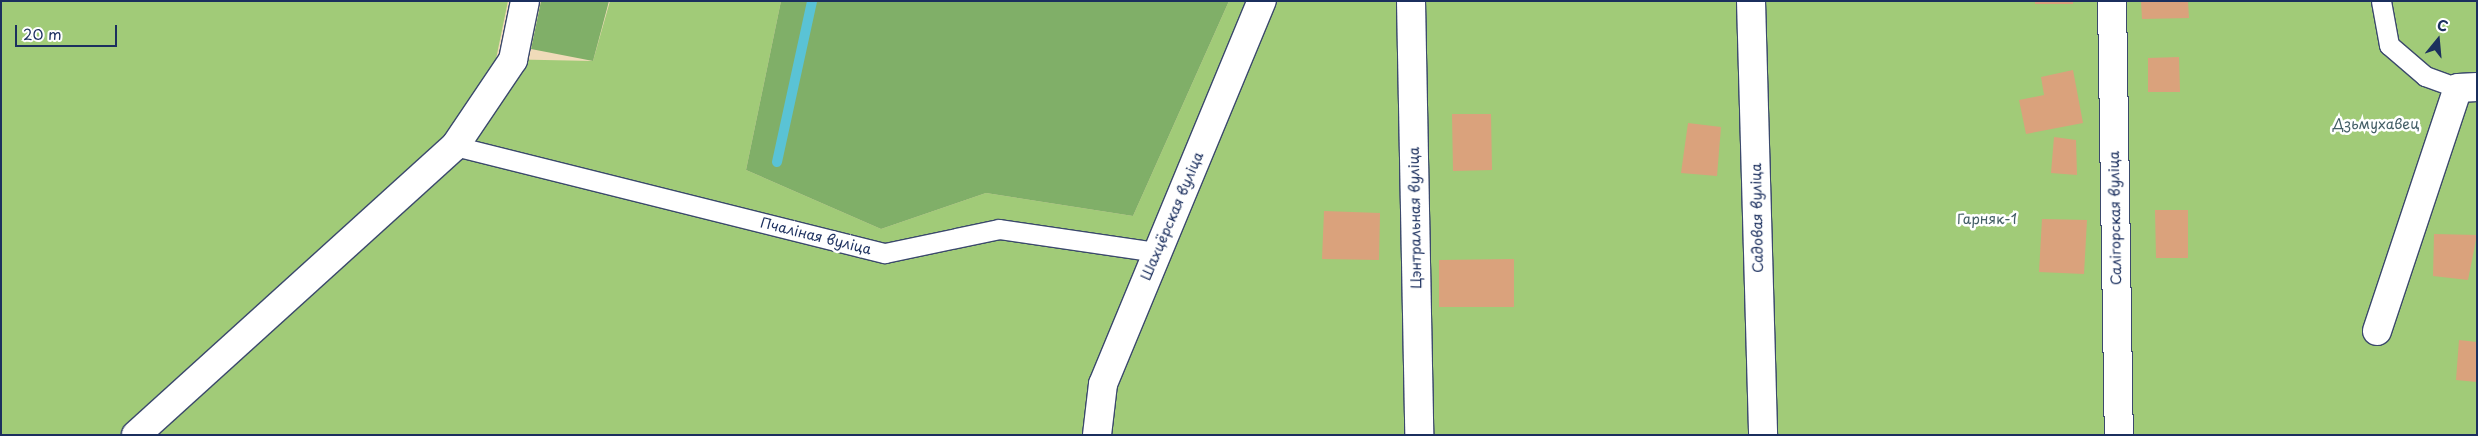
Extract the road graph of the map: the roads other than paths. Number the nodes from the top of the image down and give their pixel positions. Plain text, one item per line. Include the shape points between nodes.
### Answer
1 (525, 1) edge
2 (1262, 1) edge
3 (1410, 1) edge
4 (1751, 1) edge
5 (2112, 1) edge
6 (2381, 1) edge
7 (2468, 88) edge
8 (455, 146) junction
9 (1156, 252) junction
10 (2377, 331) dead end
11 (136, 435) edge
12 (1097, 435) edge
13 (1419, 435) edge
14 (1762, 435) edge
15 (2120, 435) edge

1 - 8 street via 513,60
2 - 9 street, Шахцёрская вуліца
3 - 13 street, Цэнтральная вуліца
4 - 14 street, Садовая вуліца
5 - 15 street, Салігорская вуліца
6 - 7 lane via 2389,45 2424,76
7 - 10 street
8 - 9 lane, Пчаліная вуліца via 885,253 999,229
8 - 11 street
9 - 12 street, Шахцёрская вуліца via 1103,384

